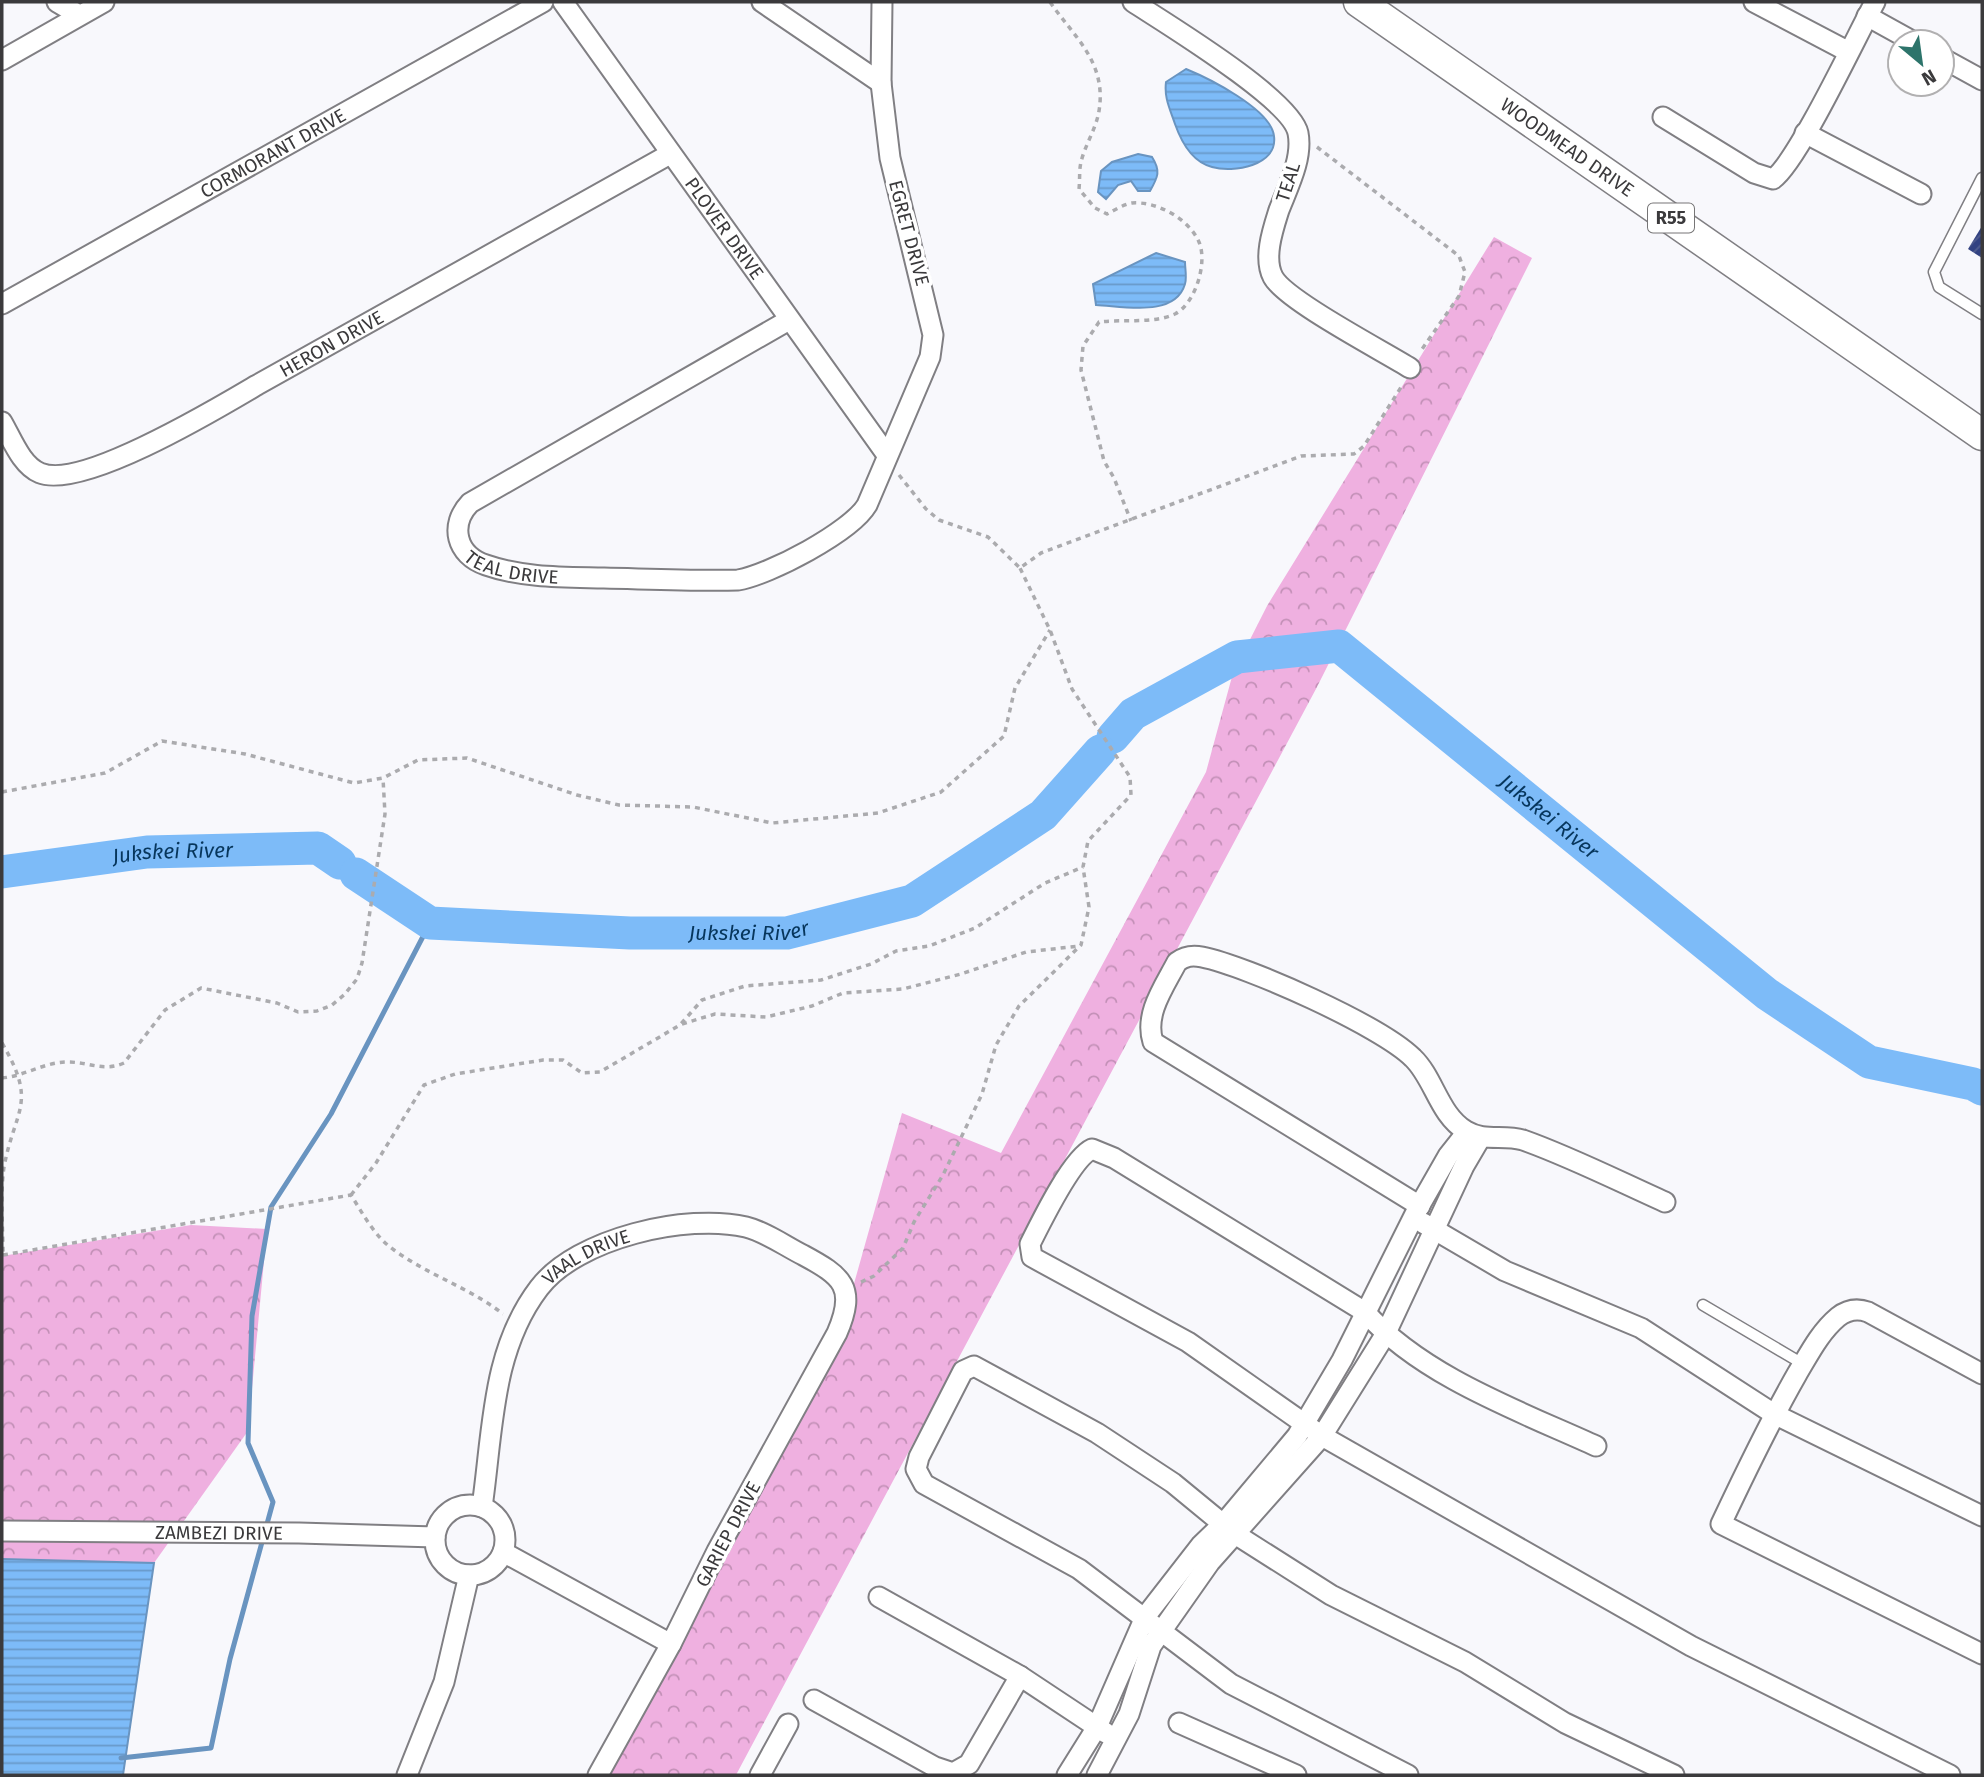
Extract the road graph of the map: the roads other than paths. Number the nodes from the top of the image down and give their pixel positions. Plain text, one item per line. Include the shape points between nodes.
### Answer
1 (57, 2) edge
2 (104, 2) edge
3 (544, 2) edge
4 (563, 2) edge
5 (762, 2) edge
6 (882, 2) edge
7 (1133, 2) edge
8 (1359, 2) edge
9 (1754, 2) edge
10 (1871, 9) edge
11 (79, 15) junction
12 (1896, 28) edge
13 (1847, 51) junction
14 (2, 60) edge
15 (1956, 66) edge
16 (1982, 80) edge
17 (881, 83) junction
18 (1663, 117) dead end
19 (1805, 133) junction
20 (670, 154) junction
21 (1982, 178) edge
22 (1921, 194) dead end
23 (2, 304) edge
24 (1982, 314) edge
25 (789, 320) junction
26 (1410, 368) road end
27 (2, 422) edge
28 (1982, 435) edge
29 (887, 455) junction
30 (1474, 1135) junction
31 (1665, 1202) dead end
32 (1417, 1211) junction
33 (1433, 1229) junction
34 (845, 1290) joint
35 (1703, 1305) dead end
36 (1365, 1312) junction
37 (1385, 1335) junction
38 (1803, 1364) junction
39 (1982, 1374) edge
40 (1774, 1414) junction
41 (1305, 1424) junction
42 (1322, 1436) junction
43 (1596, 1446) dead end
44 (482, 1507) junction
45 (1982, 1516) edge
46 (1230, 1529) junction
47 (2, 1531) edge
48 (435, 1538) junction
49 (503, 1552) junction
50 (468, 1575) junction
51 (879, 1597) dead end
52 (1145, 1617) junction
53 (1161, 1631) junction
54 (671, 1644) junction
55 (1982, 1654) edge
56 (1020, 1676) junction
57 (814, 1700) dead end
58 (1179, 1723) dead end
59 (789, 1724) dead end
60 (1097, 1727) junction
61 (1116, 1739) junction
62 (1259, 1767) edge
63 (407, 1775) edge
64 (597, 1775) edge
65 (760, 1775) edge
66 (1067, 1775) edge
67 (1097, 1775) edge
68 (1296, 1775) edge
69 (1408, 1775) edge
70 (1674, 1775) edge
71 (1950, 1775) edge

1 - 11 street
2 - 11 street
3 - 23 street, CORMORANT DRIVE
4 - 20 street, PLOVER DRIVE
5 - 17 street
6 - 17 street, EGRET DRIVE
7 - 26 street, TEAL via 1264,93 1298,132 1292,177 1271,237 1273,278 1292,298
8 - 28 main road, WOODMEAD DRIVE / R55
9 - 13 street
10 - 12 street
10 - 13 street
11 - 14 street
13 - 19 street
15 - 16 street
17 - 29 street, EGRET DRIVE via 890,158 933,335 930,357
18 - 19 street via 1769,180 1783,169
19 - 22 street
20 - 25 street, PLOVER DRIVE
20 - 27 street, HERON DRIVE via 192,424 80,472 46,475 31,468
21 - 24 lane via 1934,272 1939,287
25 - 29 street, PLOVER DRIVE
25 - 29 street, TEAL DRIVE via 470,503 458,517 457,526 469,556 487,565 550,576 749,579 859,518
30 - 31 street via 1521,1139
30 - 32 street via 1448,1156
30 - 32 street via 1443,1106 1414,1058 1376,1033 1279,983 1201,956 1184,956 1177,962 1151,1017 1153,1042
30 - 33 street
32 - 33 street
32 - 36 street
33 - 37 street
33 - 40 street via 1505,1270 1641,1328
34 - 44 street, VAAL DRIVE via 835,1273 749,1228 720,1224 613,1238 577,1256 540,1286 507,1353 494,1400
34 - 54 street, GARIEP DRIVE via 846,1312 837,1333
35 - 38 lane
36 - 37 street
36 - 41 street
36 - 41 street via 1114,1158 1092,1149 1084,1153 1034,1235 1032,1257 1188,1342
37 - 42 street
37 - 43 street via 1472,1389
38 - 39 street via 1838,1317 1860,1309
38 - 40 street
40 - 45 street
40 - 55 street via 1721,1524
41 - 42 street
41 - 46 street
42 - 46 street
42 - 71 street via 1691,1646
44 - 48 street via 469,1504 446,1514
44 - 49 street via 504,1530
46 - 52 street via 1201,1545
46 - 52 street via 1173,1483 1097,1433 974,1366 963,1371 919,1457 916,1469 924,1483 1079,1569
46 - 53 street
46 - 70 street via 1331,1595 1465,1662 1565,1723
47 - 48 street, ZAMBEZI DRIVE
48 - 50 street via 443,1563
49 - 50 street via 493,1566
49 - 54 street
50 - 63 street via 444,1682
51 - 56 street
52 - 53 street
52 - 60 street
53 - 61 street
53 - 69 street via 1231,1684
54 - 64 street, GARIEP DRIVE
56 - 57 street via 969,1764 953,1773
56 - 60 street
58 - 62 street
59 - 65 street
60 - 61 street
60 - 66 street
61 - 67 street
62 - 68 street

